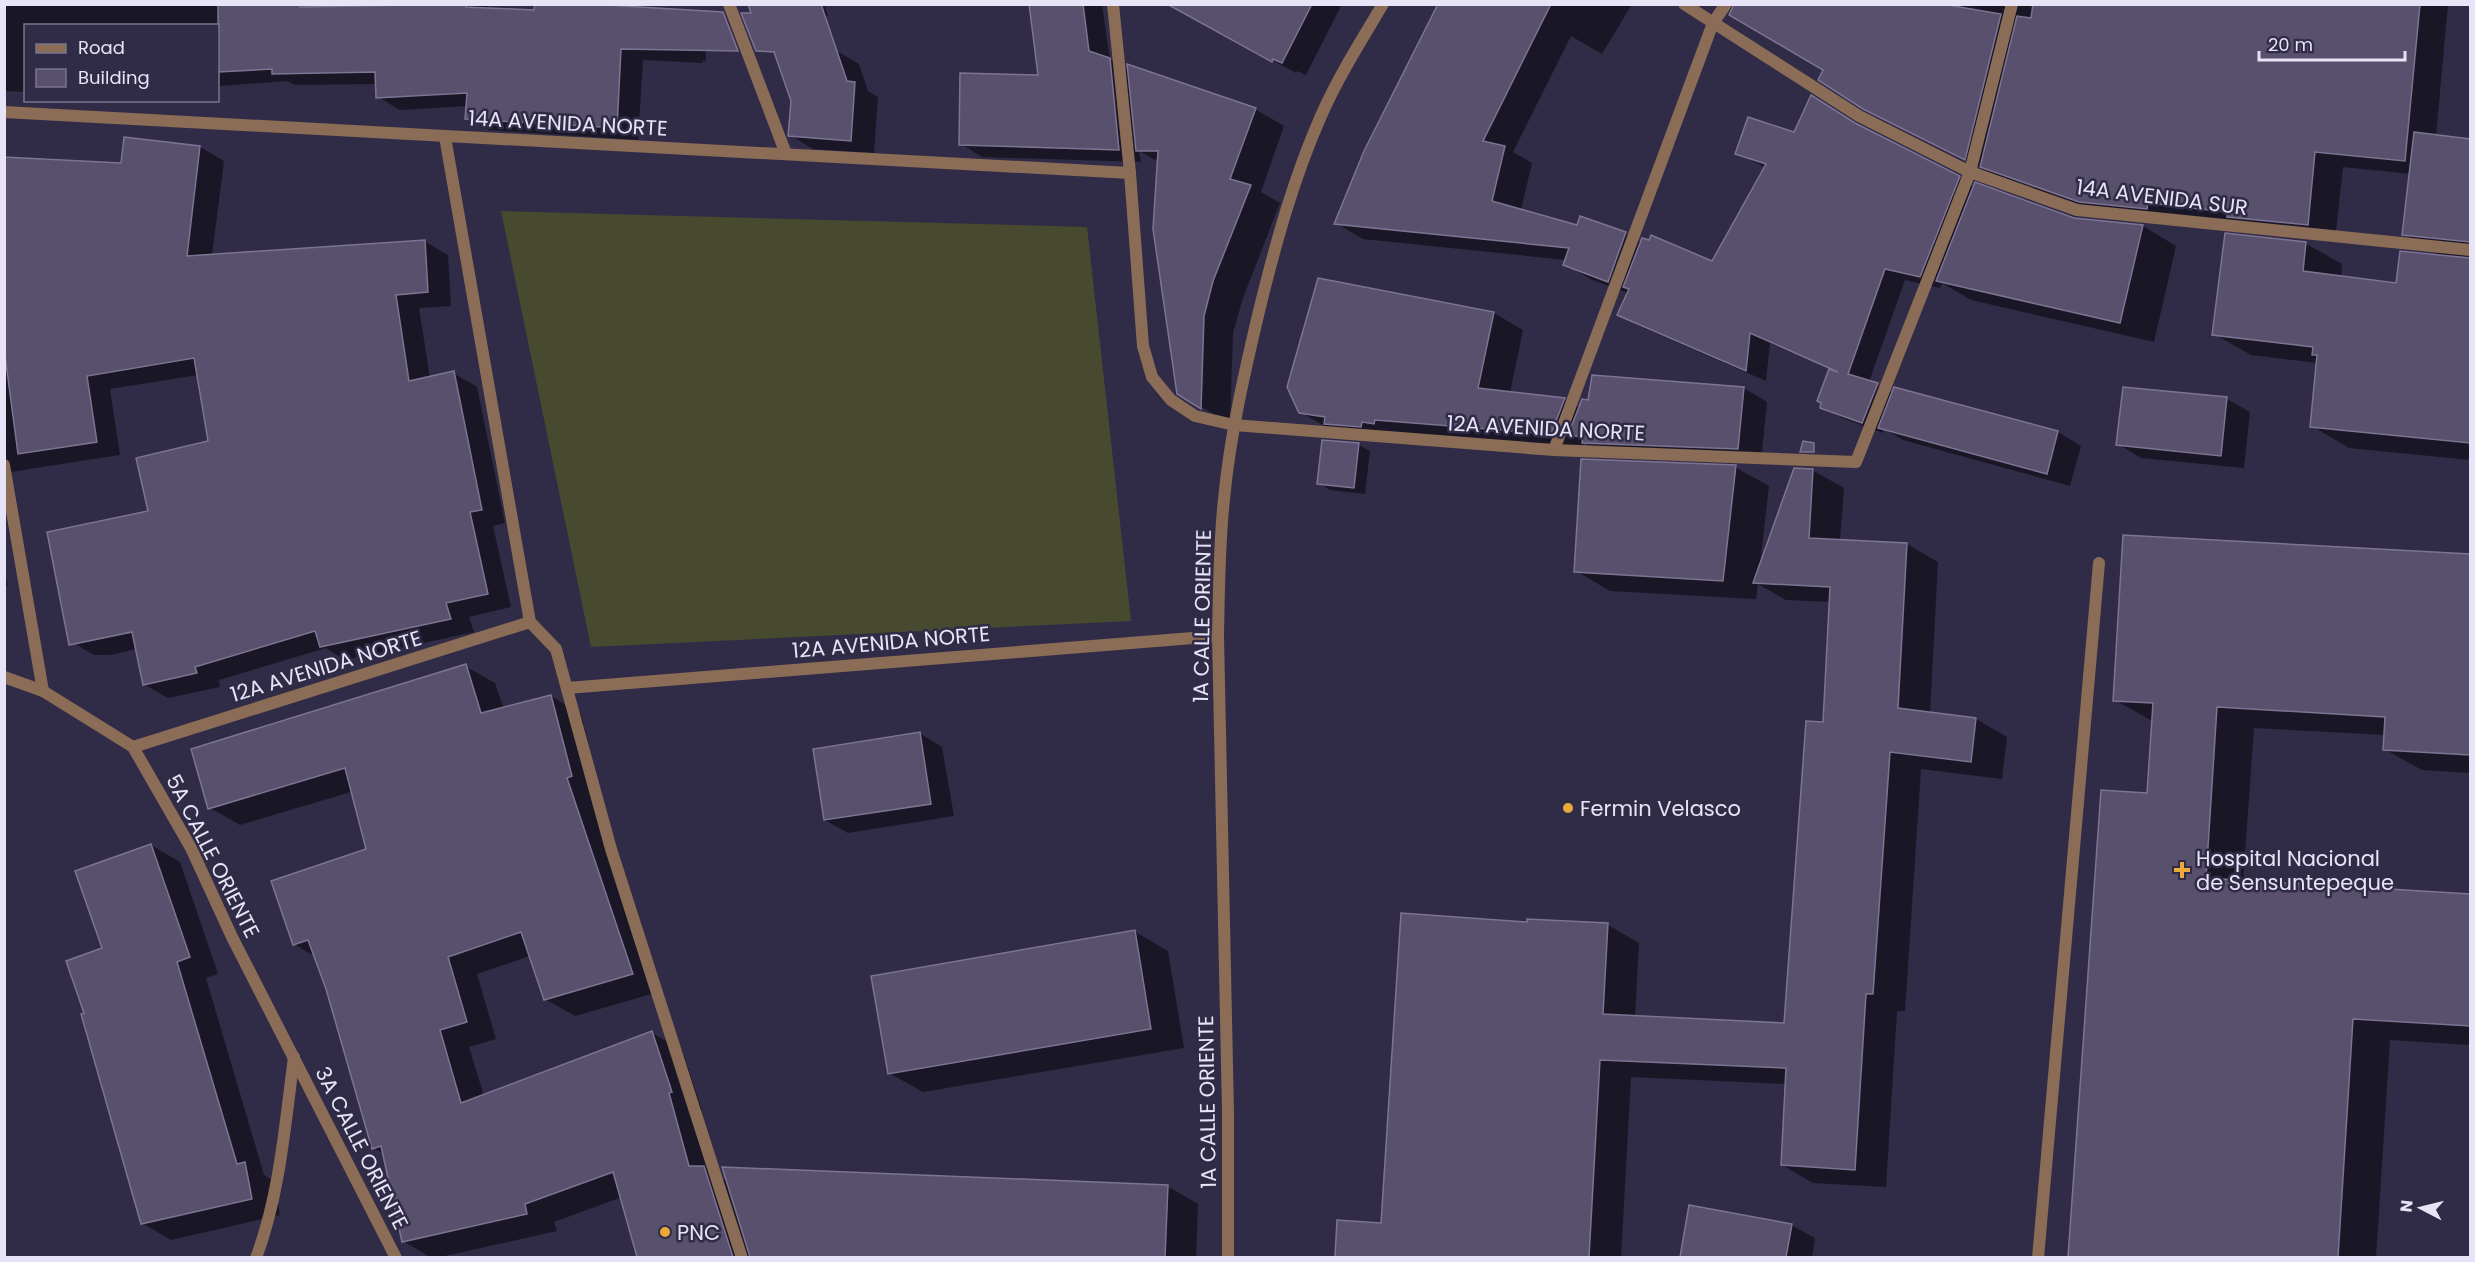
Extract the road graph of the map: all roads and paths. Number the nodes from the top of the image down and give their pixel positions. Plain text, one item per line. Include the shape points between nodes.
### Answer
1 (729, 4) edge
2 (1113, 4) edge
3 (1383, 4) edge
4 (1684, 4) edge
5 (1726, 4) edge
6 (2012, 4) edge
7 (1713, 23) junction
8 (4, 112) edge
9 (445, 136) junction
10 (786, 154) junction
11 (1970, 172) junction
12 (1130, 173) junction
13 (2470, 250) edge
14 (1234, 425) junction
15 (1554, 450) junction
16 (4, 465) edge
17 (2099, 563) dead end
18 (531, 622) junction
19 (1218, 636) junction
20 (4, 677) edge
21 (567, 688) junction
22 (44, 691) junction
23 (133, 747) junction
24 (294, 1057) junction
25 (256, 1257) edge
26 (396, 1257) edge
27 (742, 1257) edge
28 (1227, 1257) edge
29 (2038, 1257) edge

1 - 10 street
2 - 12 street, 12A AVENIDA NORTE
3 - 14 street, 1A CALLE ORIENTE via 1332,95 1297,176 1275,245
4 - 7 street, 14A AVENIDA SUR
5 - 7 street
6 - 11 street
7 - 11 street, 14A AVENIDA SUR via 1859,116
7 - 15 street
8 - 9 street, 14A AVENIDA NORTE
9 - 10 street, 14A AVENIDA NORTE
9 - 18 street
10 - 12 street, 14A AVENIDA NORTE
11 - 13 street, 14A AVENIDA SUR via 2076,210
11 - 15 street, 12A AVENIDA NORTE via 1856,462
12 - 14 street, 12A AVENIDA NORTE via 1143,346 1152,377 1171,400 1195,416
14 - 15 street, 12A AVENIDA NORTE
14 - 19 street, 1A CALLE ORIENTE via 1224,498
16 - 22 street
17 - 29 street
18 - 21 street via 556,649
18 - 23 street, 12A AVENIDA NORTE
19 - 21 street, 12A AVENIDA NORTE
19 - 28 street, 1A CALLE ORIENTE via 1228,1113
20 - 22 street, 5A CALLE ORIENTE
21 - 27 street via 611,849
22 - 23 street, 5A CALLE ORIENTE
23 - 24 street, 5A CALLE ORIENTE via 192,848 232,937
24 - 25 street via 279,1170 268,1227
24 - 26 street, 3A CALLE ORIENTE

